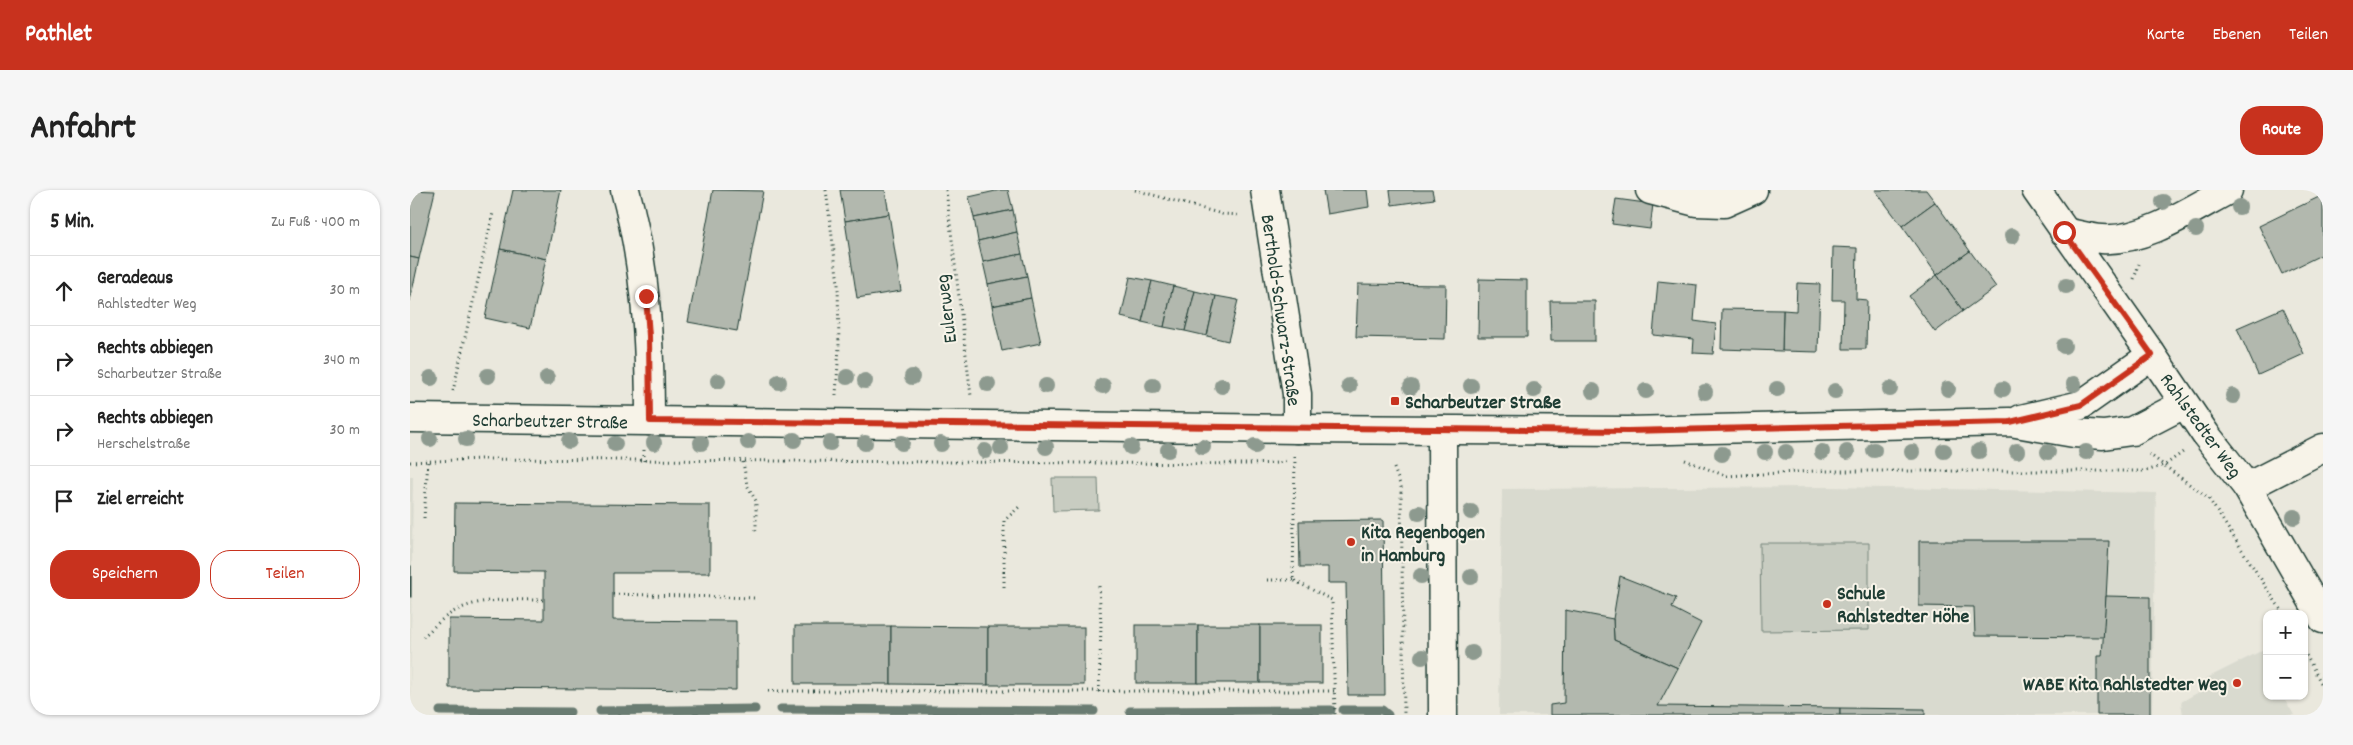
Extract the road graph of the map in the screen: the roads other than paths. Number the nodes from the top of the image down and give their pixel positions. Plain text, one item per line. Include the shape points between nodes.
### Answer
1 (625, 190) edge
2 (1650, 190) edge
3 (1753, 190) edge
4 (2036, 190) edge
5 (2228, 190) edge
6 (1266, 200) edge
7 (2064, 232) junction
8 (2152, 355) junction
9 (2184, 404) junction
10 (410, 418) edge
11 (650, 421) junction
12 (2010, 422) junction
13 (1297, 429) junction
14 (1442, 430) junction
15 (2323, 448) edge
16 (2247, 487) junction
17 (2323, 619) edge
18 (1443, 715) edge

1 - 11 main road via 641,256 646,296
2 - 3 main road via 1696,202 1724,203
4 - 7 main road, Rahlstedter Weg
5 - 7 main road via 2160,226 2116,238 2102,239
6 - 13 main road, Berthold-Schwarz-Straße via 1297,394
7 - 8 main road, Rahlstedter Weg
8 - 9 main road, Rahlstedter Weg
8 - 12 main road, Scharbeutzer Straße via 2081,405
9 - 12 main road, Scharbeutzer Straße via 2132,431 2104,435
9 - 16 main road, Rahlstedter Weg
10 - 11 main road, Scharbeutzer Straße
11 - 13 main road, Scharbeutzer Straße
12 - 14 main road, Scharbeutzer Straße via 1628,431
13 - 14 main road, Scharbeutzer Straße
14 - 18 main road
15 - 16 main road
16 - 17 main road, Rahlstedter Weg

